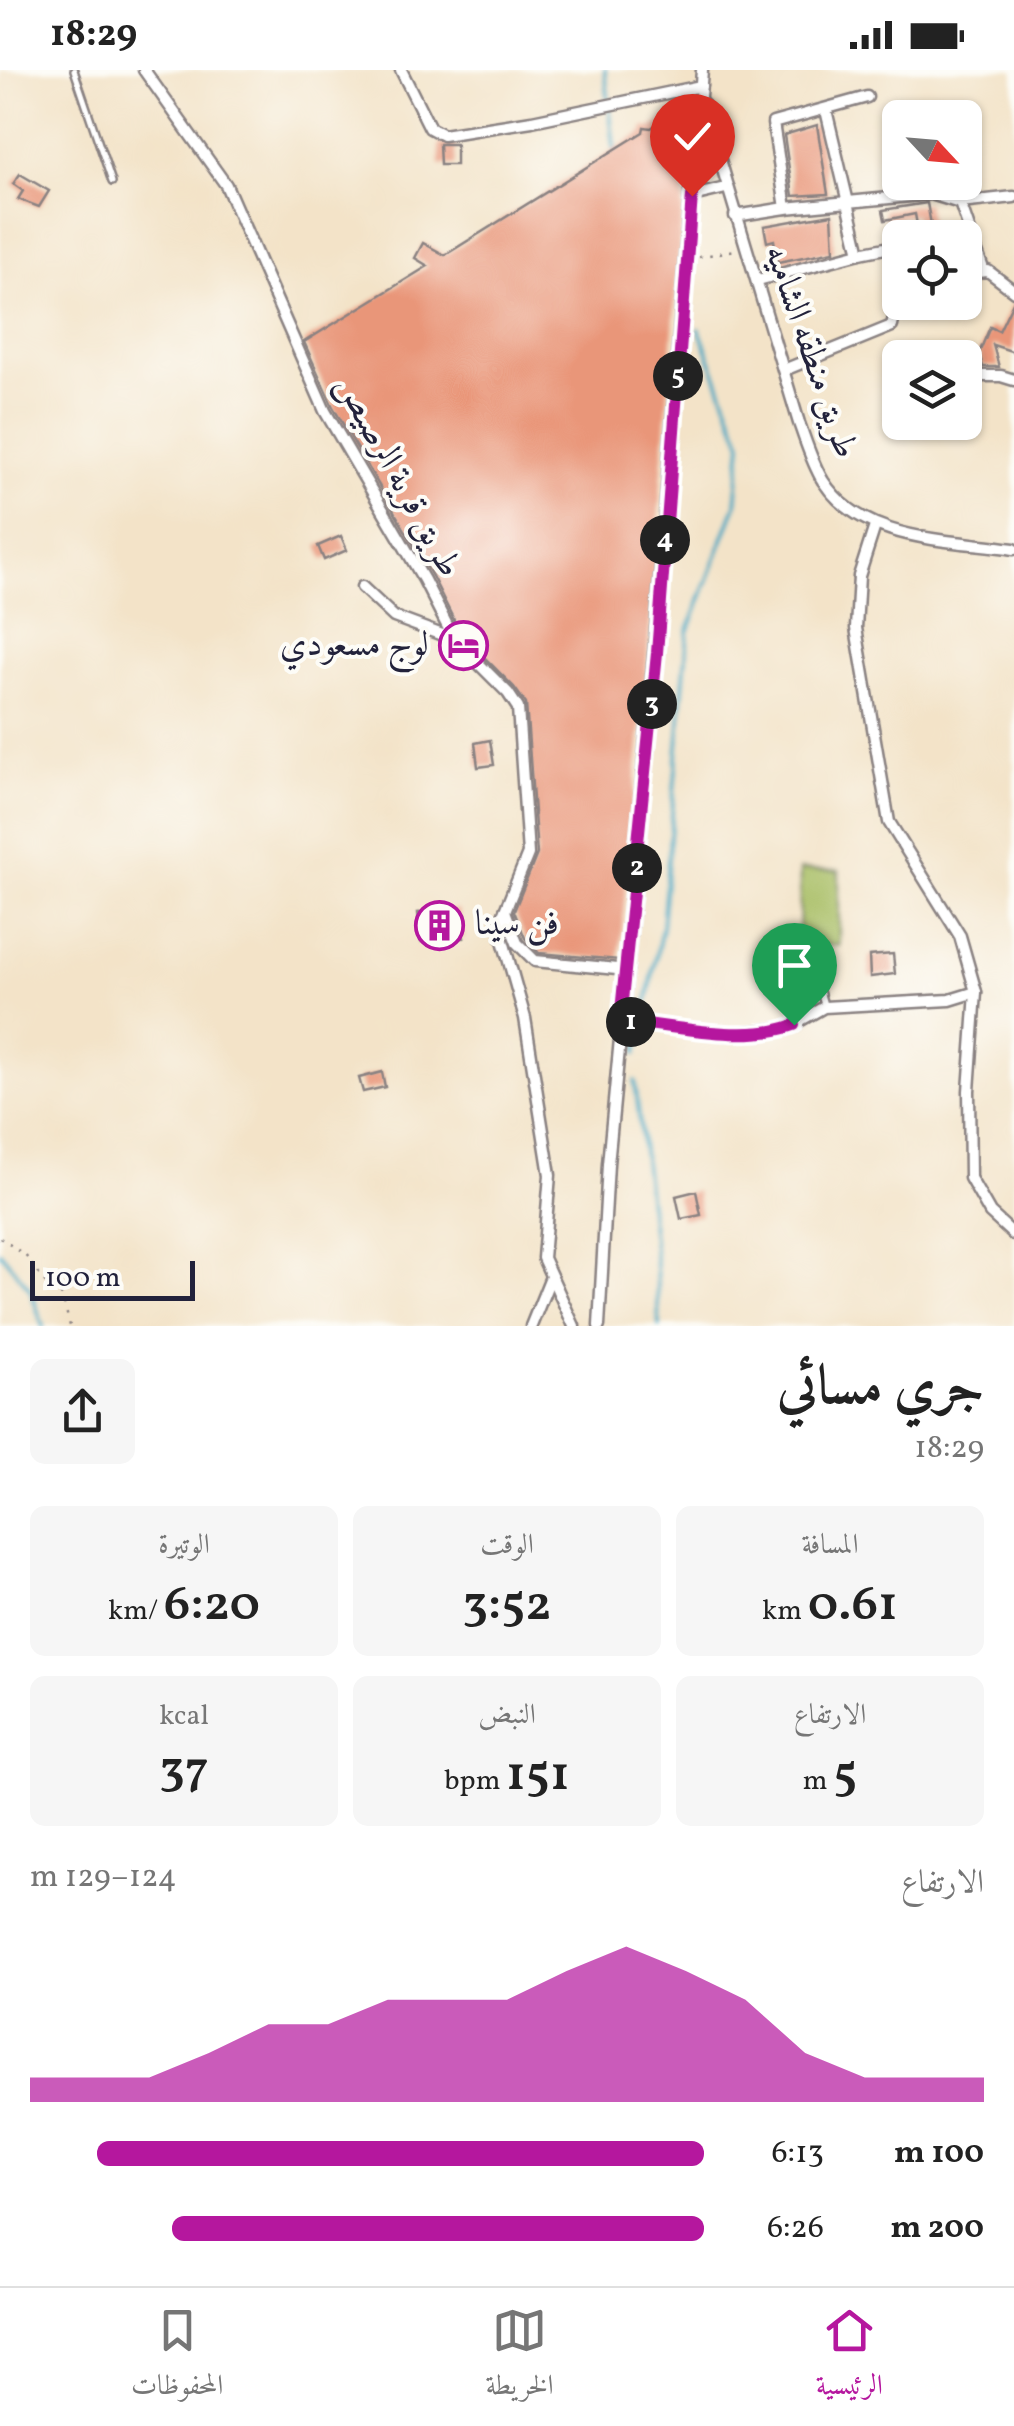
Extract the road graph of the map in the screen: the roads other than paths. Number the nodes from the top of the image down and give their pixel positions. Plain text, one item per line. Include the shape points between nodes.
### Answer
1 (74, 70) edge
2 (144, 70) edge
3 (401, 70) edge
4 (702, 70) edge
5 (701, 91) junction
6 (867, 97) dead end
7 (826, 110) junction
8 (112, 182) dead end
9 (726, 188) junction
10 (692, 196) junction
11 (1014, 197) edge
12 (848, 201) junction
13 (960, 203) junction
14 (786, 208) junction
15 (735, 216) junction
16 (966, 220) edge
17 (882, 249) edge
18 (860, 253) junction
19 (982, 269) edge
20 (758, 280) junction
21 (1014, 291) edge
22 (893, 320) edge
23 (784, 370) junction
24 (982, 377) edge
25 (1014, 380) edge
26 (875, 526) junction
27 (1014, 549) edge
28 (362, 588) dead end
29 (454, 639) junction
30 (505, 910) junction
31 (818, 954) dead end
32 (627, 970) junction
33 (976, 992) junction
34 (824, 1007) junction
35 (620, 1021) junction
36 (1014, 1235) edge
37 (550, 1279) junction
38 (531, 1326) edge
39 (574, 1326) edge
40 (599, 1326) edge

1 - 8 lane
2 - 29 street, طريق قرية الرصيص via 226,184 326,411
3 - 5 street via 430,128 443,134
4 - 5 street
5 - 9 street, طريق منطقه الشاميه
5 - 10 street
6 - 7 street
7 - 12 street
7 - 14 street via 773,123
9 - 10 street
9 - 15 street, طريق منطقه الشاميه
10 - 32 street
11 - 13 street
12 - 13 street via 931,194
12 - 14 street
12 - 18 street
13 - 16 street
14 - 15 street
15 - 20 street, طريق منطقه الشاميه
17 - 18 street
18 - 20 street
19 - 21 street
20 - 23 street, طريق منطقه الشاميه
22 - 23 street
23 - 26 street, طريق منطقه الشاميه via 820,476 844,506
24 - 25 street
26 - 27 street, طريق منطقه الشاميه
26 - 33 street via 859,576 856,628 888,822 960,936
28 - 29 street via 390,615
29 - 30 street, طريق قرية الرصيص via 508,693 520,717 528,854
30 - 32 street via 517,943 535,961
30 - 37 street, طريق قرية الرصيص via 502,937 525,1018 550,1175 542,1247
31 - 34 lane
32 - 35 street
33 - 34 street via 950,1000
33 - 36 street via 970,1178 990,1213
34 - 35 street via 786,1028 728,1034
35 - 40 street
37 - 38 street
37 - 39 street, طريق قرية الرصيص

